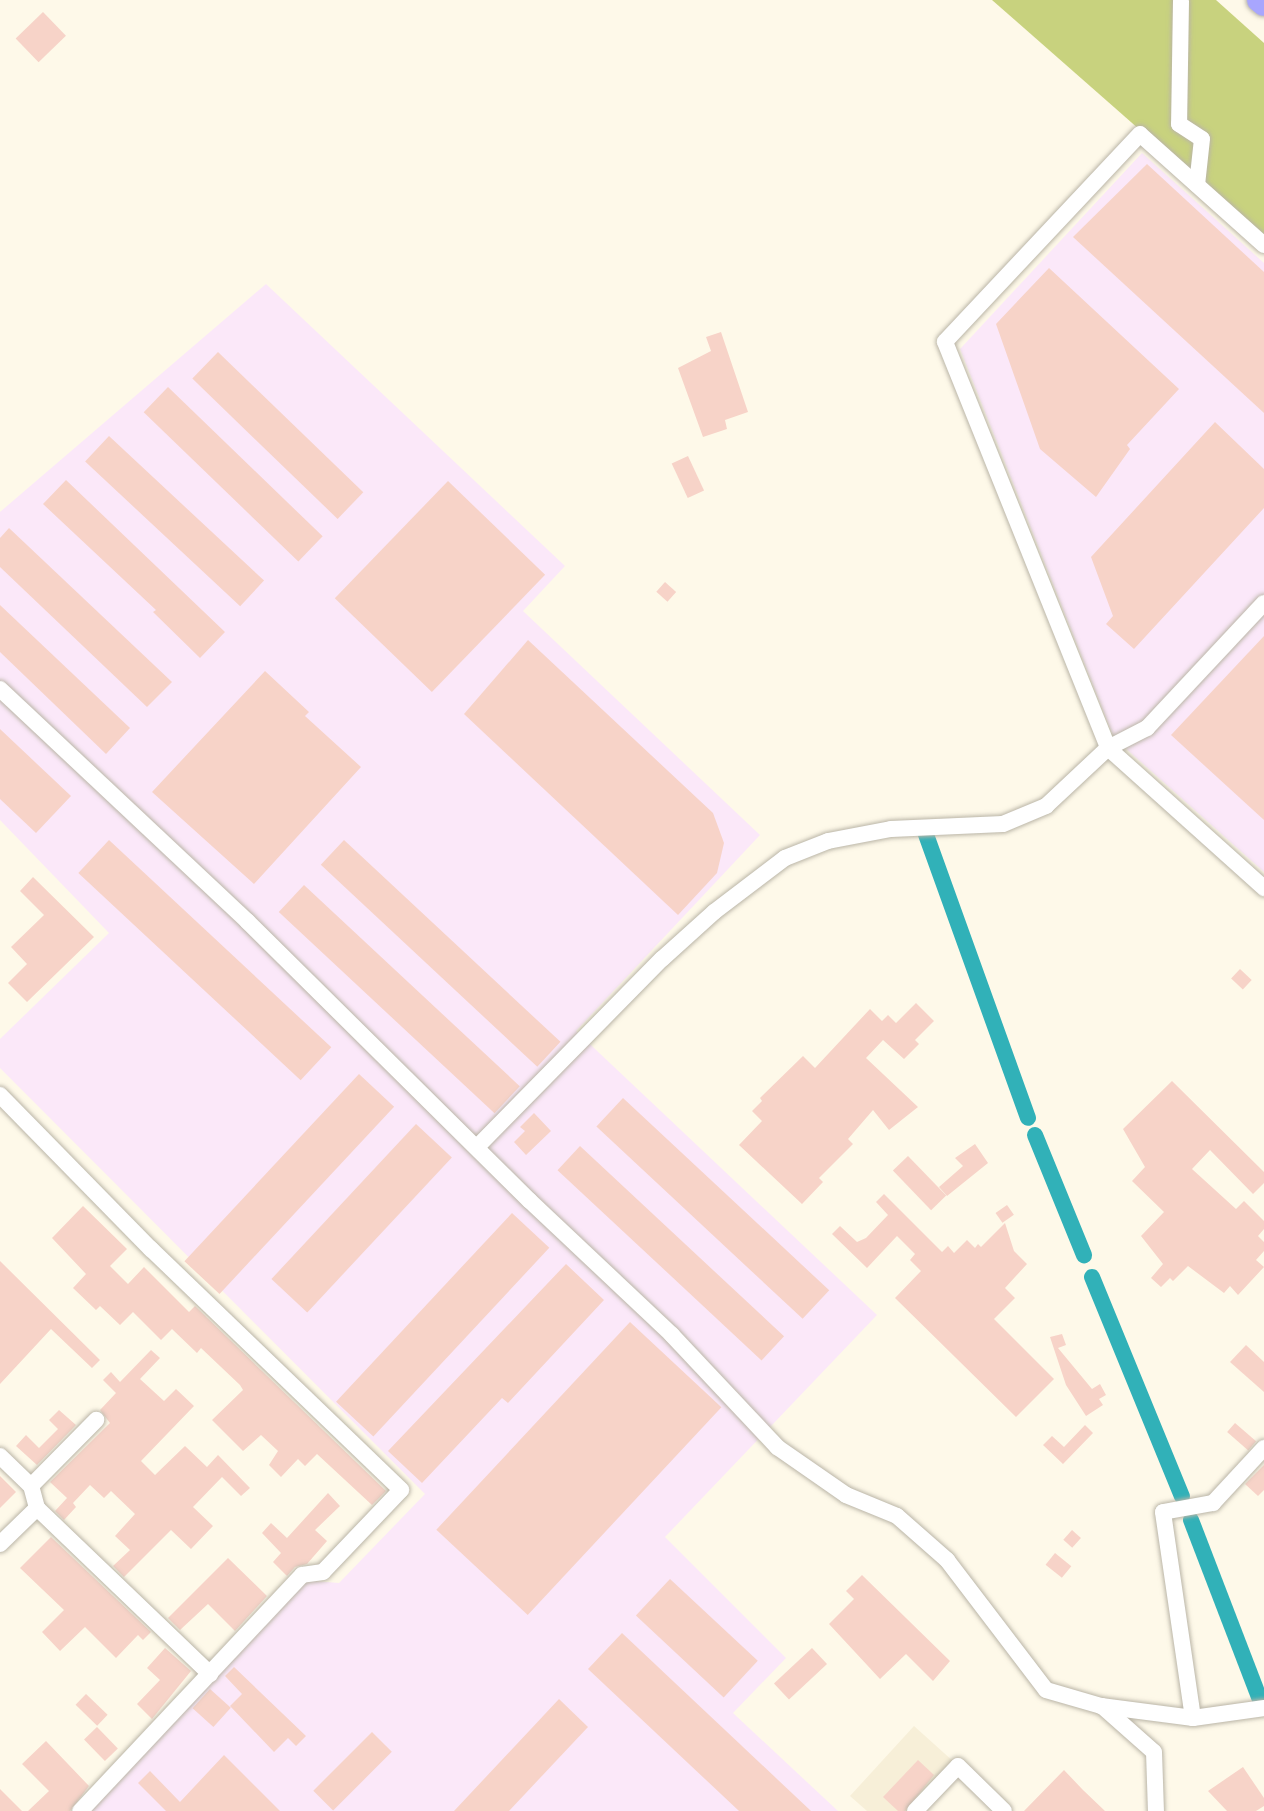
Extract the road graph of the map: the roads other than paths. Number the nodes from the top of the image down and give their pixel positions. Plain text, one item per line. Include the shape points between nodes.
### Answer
1 (1176, 0) edge
2 (1259, 0) edge
3 (1264, 4) edge
4 (1197, 185) junction
5 (1264, 245) edge
6 (1264, 603) edge
7 (0, 688) edge
8 (1108, 748) junction
9 (1264, 888) edge
10 (0, 1095) edge
11 (477, 1148) junction
12 (96, 1420) dead end
13 (1264, 1448) edge
14 (0, 1456) edge
15 (31, 1486) junction
16 (37, 1508) junction
17 (0, 1544) edge
18 (210, 1674) junction
19 (1101, 1706) junction
20 (1264, 1708) edge
21 (1192, 1718) junction
22 (80, 1811) edge
23 (915, 1811) edge
24 (1004, 1811) edge
25 (1156, 1811) edge

1 - 4 street via 1179,124 1202,138
2 - 3 highway
4 - 5 street
4 - 8 street via 1140,134 945,342
6 - 8 street via 1147,728
7 - 11 street via 248,921
8 - 9 street
8 - 11 street via 1046,806 1003,824 891,829 828,842 785,858 714,912 662,959
10 - 18 street via 151,1249 401,1490 323,1572 302,1575
11 - 19 street via 672,1335 788,1457 846,1495 897,1516 947,1560 1046,1690
12 - 15 street
13 - 21 street via 1213,1503 1163,1512
14 - 15 street
15 - 16 street
16 - 17 street
16 - 18 street
18 - 22 street
19 - 21 street
19 - 25 street via 1154,1752
20 - 21 street
23 - 24 street via 958,1766

